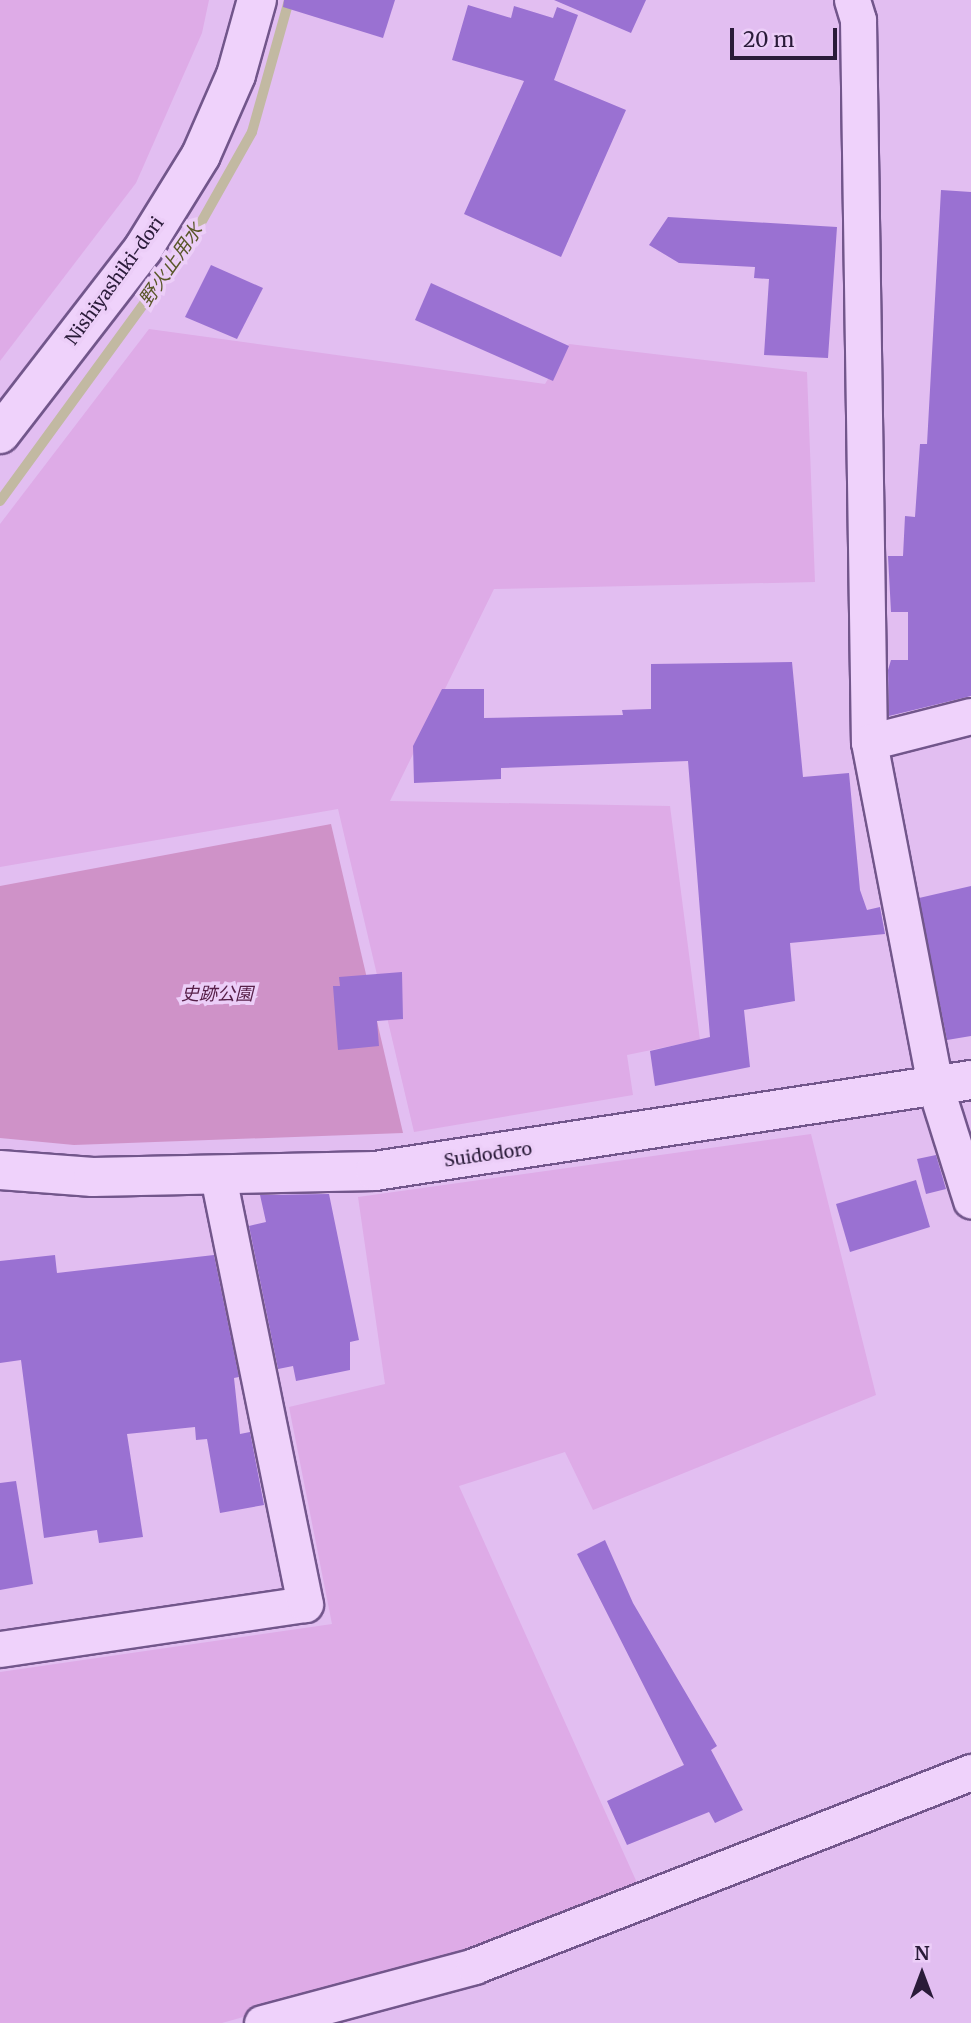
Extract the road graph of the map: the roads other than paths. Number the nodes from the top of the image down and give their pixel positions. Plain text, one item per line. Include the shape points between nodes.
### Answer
1 (257, 0) edge
2 (852, 0) edge
3 (0, 434) edge
4 (971, 716) edge
5 (869, 742) junction
6 (953, 1083) edge
7 (0, 1170) edge
8 (218, 1175) junction
9 (971, 1200) edge
10 (0, 1649) edge
11 (971, 1772) edge
12 (262, 2023) edge

1 - 3 street, Nishiyashiki-dori via 236,75 201,155 143,249
2 - 5 street via 858,20
4 - 5 street
5 - 6 street
6 - 8 street, Suidodoro via 375,1171
6 - 9 street
7 - 8 street, Suidodoro
8 - 10 street via 305,1604
11 - 12 street via 474,1966

